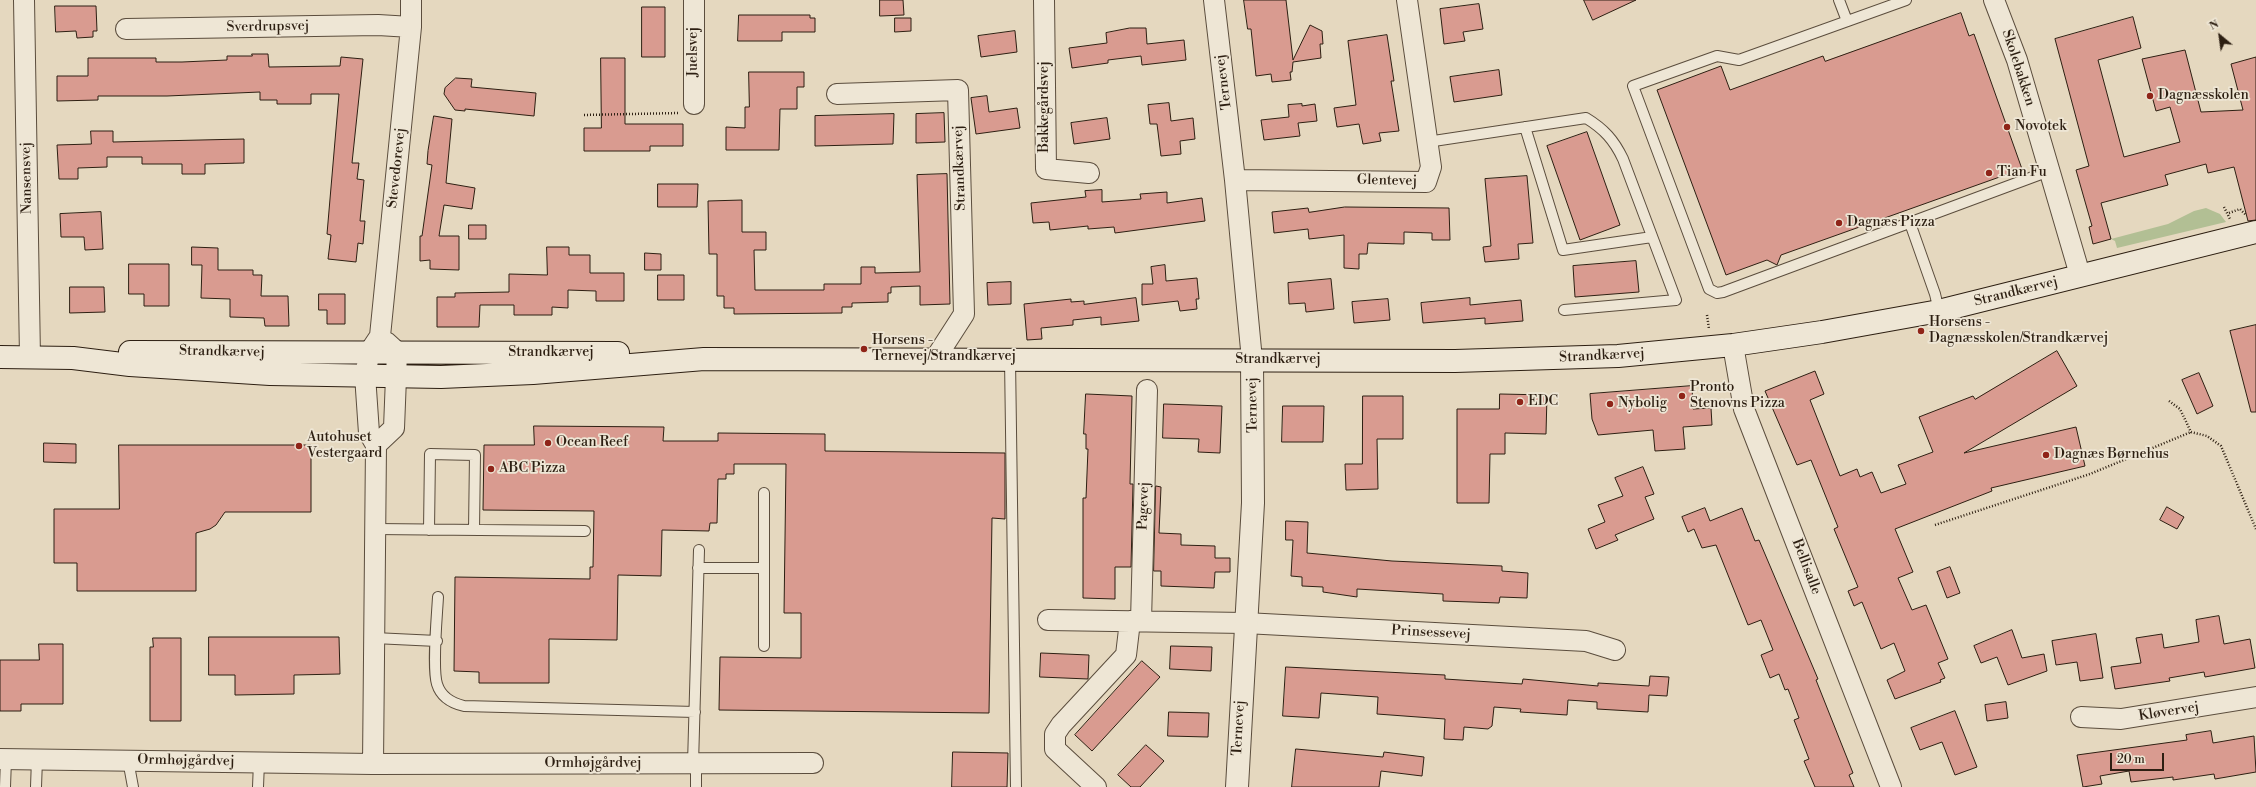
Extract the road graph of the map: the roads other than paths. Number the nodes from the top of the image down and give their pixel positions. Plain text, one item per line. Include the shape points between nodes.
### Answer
1 (24, 0) edge
2 (411, 0) edge
3 (694, 0) edge
4 (1044, 0) edge
5 (1214, 0) edge
6 (1407, 0) edge
7 (1839, 0) edge
8 (1906, 0) edge
9 (1994, 0) edge
10 (1848, 21) junction
11 (410, 27) junction
12 (126, 29) dead end
13 (837, 94) dead end
14 (694, 104) road end
15 (1525, 127) junction
16 (1427, 142) junction
17 (2049, 172) junction
18 (1089, 173) dead end
19 (1235, 180) junction
20 (1910, 223) junction
21 (2256, 232) edge
22 (1652, 237) junction
23 (2080, 276) junction
24 (1564, 310) dead end
25 (1939, 311) junction
26 (375, 344) junction
27 (1733, 345) junction
28 (397, 352) junction
29 (0, 356) edge
30 (30, 357) junction
31 (73, 358) junction
32 (704, 359) junction
33 (935, 359) junction
34 (1010, 359) junction
35 (1252, 360) junction
36 (365, 375) junction
37 (398, 376) junction
38 (1147, 390) dead end
39 (376, 445) junction
40 (764, 494) dead end
41 (375, 529) junction
42 (429, 530) junction
43 (474, 530) junction
44 (585, 531) dead end
45 (698, 550) dead end
46 (698, 568) junction
47 (764, 568) junction
48 (438, 597) dead end
49 (1048, 620) dead end
50 (1136, 621) junction
51 (1246, 623) junction
52 (374, 638) junction
53 (437, 640) junction
54 (764, 646) dead end
55 (1615, 650) dead end
56 (2256, 697) edge
57 (695, 712) junction
58 (2081, 717) dead end
59 (3, 759) edge
60 (36, 759) junction
61 (128, 760) junction
62 (259, 762) junction
63 (812, 763) dead end
64 (373, 764) junction
65 (695, 764) junction
66 (4, 787) edge
67 (36, 787) edge
68 (132, 787) edge
69 (258, 787) edge
70 (696, 787) edge
71 (1016, 787) edge
72 (1096, 787) edge
73 (1237, 787) edge
74 (1890, 787) edge

1 - 30 street, Nansensvej
2 - 11 street, Stevedorevej
3 - 14 street, Juelsvej
4 - 18 street, Bakkegårdsvej via 1046,169
5 - 19 street, Ternevej
6 - 16 street, Glentevej
7 - 10 lane
8 - 10 lane
9 - 17 street, Skolebakken via 2017,60
10 - 20 lane via 1739,60 1717,56 1632,86 1705,283 1712,292 1723,292
11 - 12 street, Sverdrupsvej via 378,25
11 - 26 street, Stevedorevej
13 - 33 street, Strandkærvej via 958,90 964,314
15 - 16 lane
15 - 22 lane via 1586,118 1602,128 1615,142 1623,159
15 - 22 lane via 1563,250
16 - 19 street, Glentevej via 1431,167 1426,182
17 - 20 lane
17 - 23 street, Skolebakken
19 - 35 street, Ternevej
20 - 25 lane
21 - 23 main road, Strandkærvej
22 - 24 lane via 1676,300
23 - 25 main road, Strandkærvej
25 - 27 main road, Strandkærvej
26 - 28 main road, Strandkærvej
26 - 31 main road, Strandkærvej via 133,351
26 - 36 street
27 - 35 main road, Strandkærvej via 1570,358 1455,361
27 - 74 street, Bellisalle via 1744,409
28 - 32 main road, Strandkærvej via 673,353
28 - 37 street
29 - 30 main road, Strandkærvej
30 - 31 main road, Strandkærvej
31 - 36 main road, Strandkærvej via 130,365 262,374
32 - 33 main road, Strandkærvej
32 - 37 main road, Strandkærvej via 533,373
33 - 34 main road, Strandkærvej
34 - 35 main road, Strandkærvej
34 - 71 lane
35 - 51 main road, Ternevej via 1253,503
36 - 37 main road, Strandkærvej
36 - 39 street via 369,433
37 - 39 street via 394,428
38 - 50 street, Pagevej
39 - 41 street
40 - 47 lane
41 - 42 lane
41 - 52 street
42 - 43 lane
42 - 43 lane via 430,454 475,455
43 - 44 lane
45 - 46 lane
46 - 47 lane
46 - 57 lane
47 - 54 lane
48 - 53 lane
49 - 50 street
50 - 51 street
50 - 72 street, Pagevej via 1126,655 1060,725 1055,734 1055,749
51 - 55 street, Prinsessevej via 1586,641
51 - 73 main road, Ternevej
52 - 53 lane
52 - 64 street
53 - 57 lane via 437,684 453,703 464,706
56 - 58 street, Kløvervej via 2121,719
57 - 65 lane
59 - 60 street, Ormhøjgårdvej
59 - 66 lane
60 - 61 street, Ormhøjgårdvej
60 - 67 lane
61 - 62 street, Ormhøjgårdvej
61 - 68 lane
62 - 64 street, Ormhøjgårdvej
62 - 69 lane
63 - 65 street, Ormhøjgårdvej
64 - 65 street, Ormhøjgårdvej
65 - 70 lane

